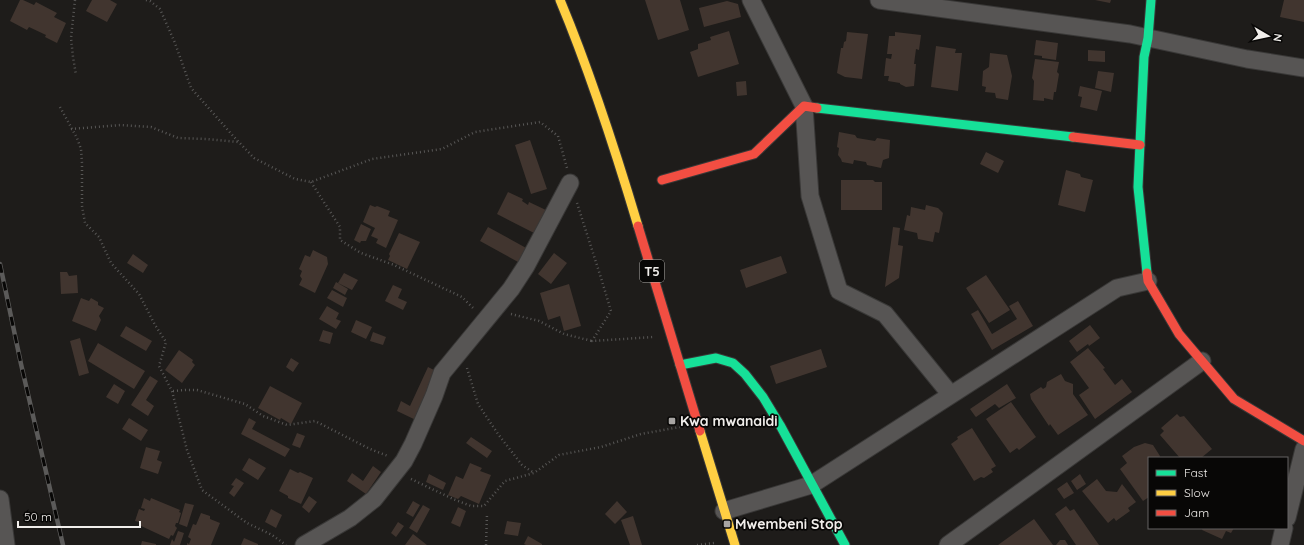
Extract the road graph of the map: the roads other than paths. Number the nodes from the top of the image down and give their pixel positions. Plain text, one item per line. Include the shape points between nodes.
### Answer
1 (560, 0) edge
2 (751, 0) edge
3 (879, 0) edge
4 (1151, 0) edge
5 (1148, 38) junction
6 (1304, 68) edge
7 (804, 106) junction
8 (1140, 145) junction
9 (662, 180) dead end
10 (570, 183) road end
11 (1148, 281) junction
12 (1202, 361) junction
13 (680, 365) junction
14 (951, 395) junction
15 (1304, 441) edge
16 (1304, 449) edge
17 (811, 485) junction
18 (0, 499) edge
19 (724, 511) junction
20 (1288, 514) edge
21 (1284, 529) edge
22 (6, 545) edge
23 (304, 545) edge
24 (735, 545) edge
25 (844, 545) edge
26 (948, 545) edge
27 (1280, 545) edge

1 - 13 main road, T5 via 572,26 600,106
2 - 7 street
3 - 5 street
4 - 5 main road
5 - 6 street
5 - 8 main road via 1144,57
7 - 8 main road
7 - 9 main road via 754,154
7 - 14 street via 810,196 839,291 885,314
8 - 11 main road via 1138,187
10 - 23 street via 511,289 442,373 404,461 374,498 350,518
11 - 12 main road via 1179,334
11 - 14 street via 1117,288
12 - 15 main road via 1234,399
12 - 26 street
13 - 17 main road via 716,358 733,363 739,368 763,397
13 - 19 main road, T5
14 - 17 street
16 - 20 street
17 - 19 street
17 - 25 main road
18 - 22 street
19 - 24 main road, T5
21 - 27 street

